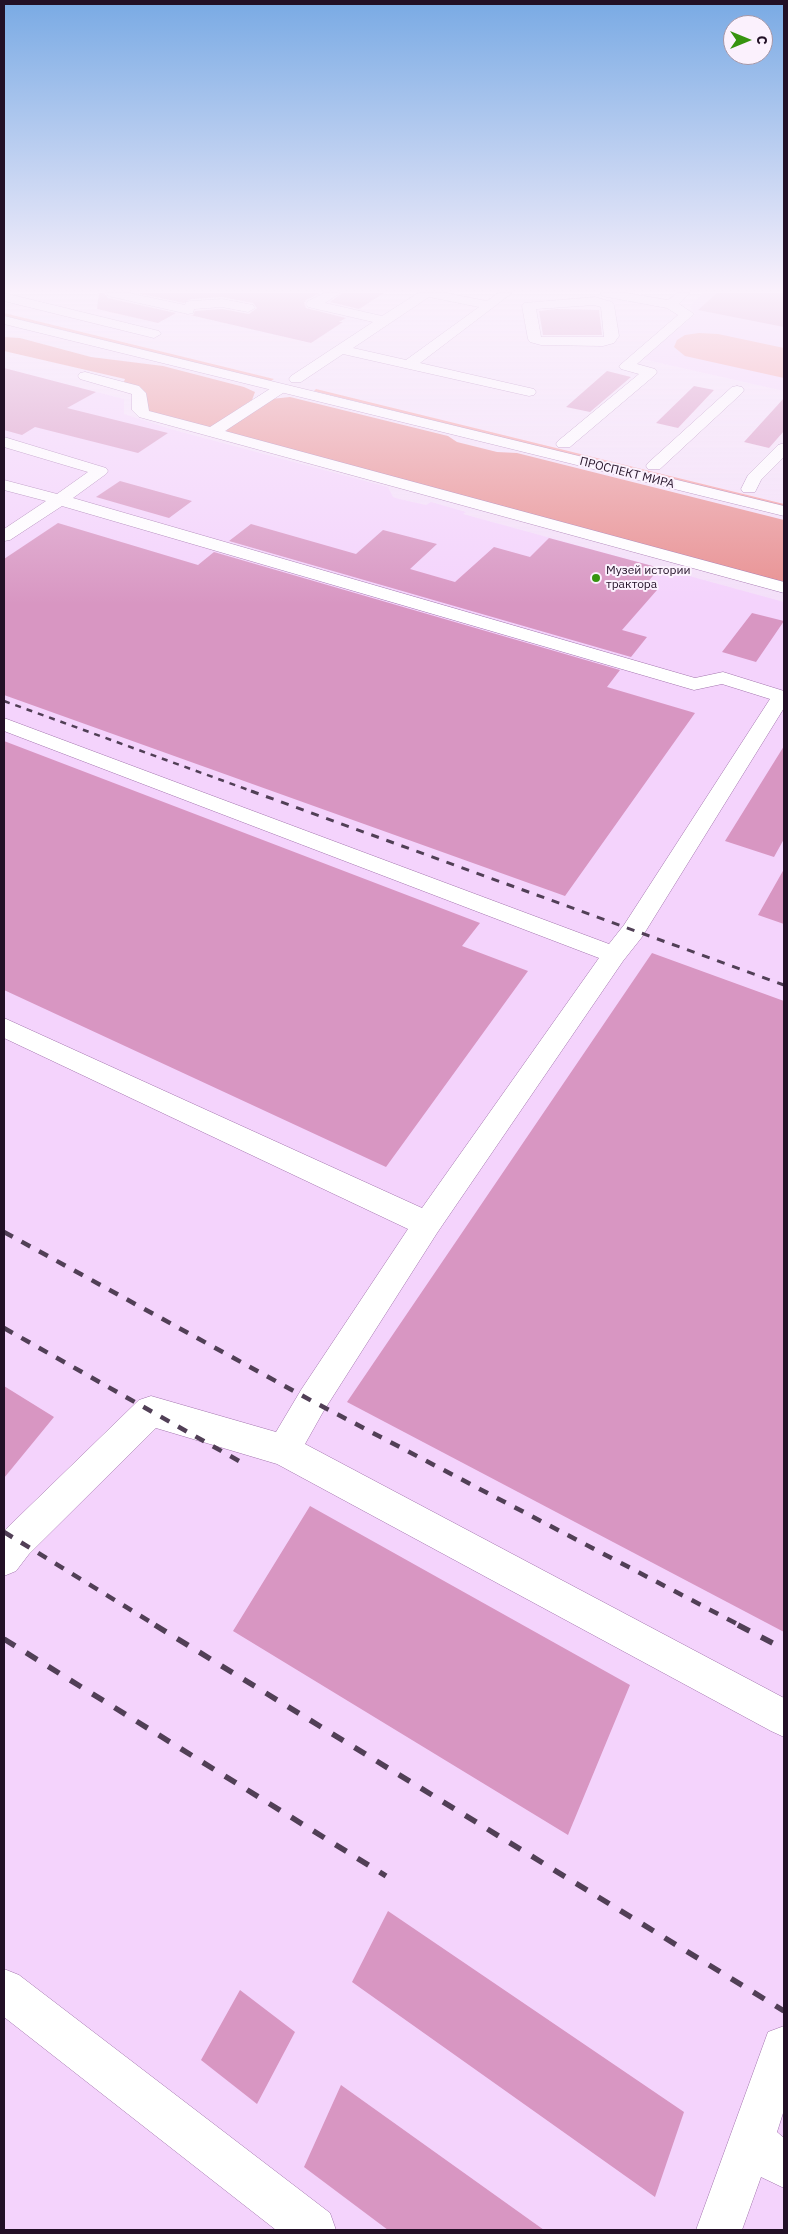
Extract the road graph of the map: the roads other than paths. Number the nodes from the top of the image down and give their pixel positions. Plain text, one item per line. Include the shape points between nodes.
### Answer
1 (139, 397) edge
2 (268, 397) edge
3 (320, 397) edge
4 (371, 397) edge
5 (620, 397) edge
6 (729, 397) edge
7 (212, 433) junction
8 (4, 442) edge
9 (564, 444) junction
10 (784, 450) edge
11 (654, 466) junction
12 (4, 485) edge
13 (749, 489) junction
14 (784, 497) edge
15 (60, 500) junction
16 (784, 511) edge
17 (4, 536) edge
18 (784, 588) edge
19 (783, 697) edge
20 (4, 724) edge
21 (614, 955) junction
22 (4, 1027) edge
23 (427, 1224) junction
24 (284, 1450) junction
25 (4, 1559) edge
26 (784, 1718) edge
27 (4, 1990) edge
28 (784, 2048) edge
29 (767, 2153) edge
30 (313, 2230) edge
31 (719, 2230) edge

1 - 7 main road via 140,410 144,414
2 - 7 main road
3 - 16 main road, ПРОСПЕКТ МИРА
4 - 9 main road, ПРОСПЕКТ МИРА
5 - 9 main road
6 - 11 main road
7 - 18 main road
8 - 15 main road via 100,471
9 - 11 main road, ПРОСПЕКТ МИРА
10 - 13 main road via 754,478
11 - 13 main road, ПРОСПЕКТ МИРА
12 - 15 main road
13 - 14 main road, ПРОСПЕКТ МИРА
15 - 17 main road
15 - 19 main road via 694,684 722,678
19 - 21 main road
20 - 21 main road
21 - 23 main road
22 - 23 main road
23 - 24 main road via 312,1401
24 - 25 main road via 151,1411 17,1542
24 - 26 main road
27 - 30 main road
28 - 29 main road
29 - 31 main road

